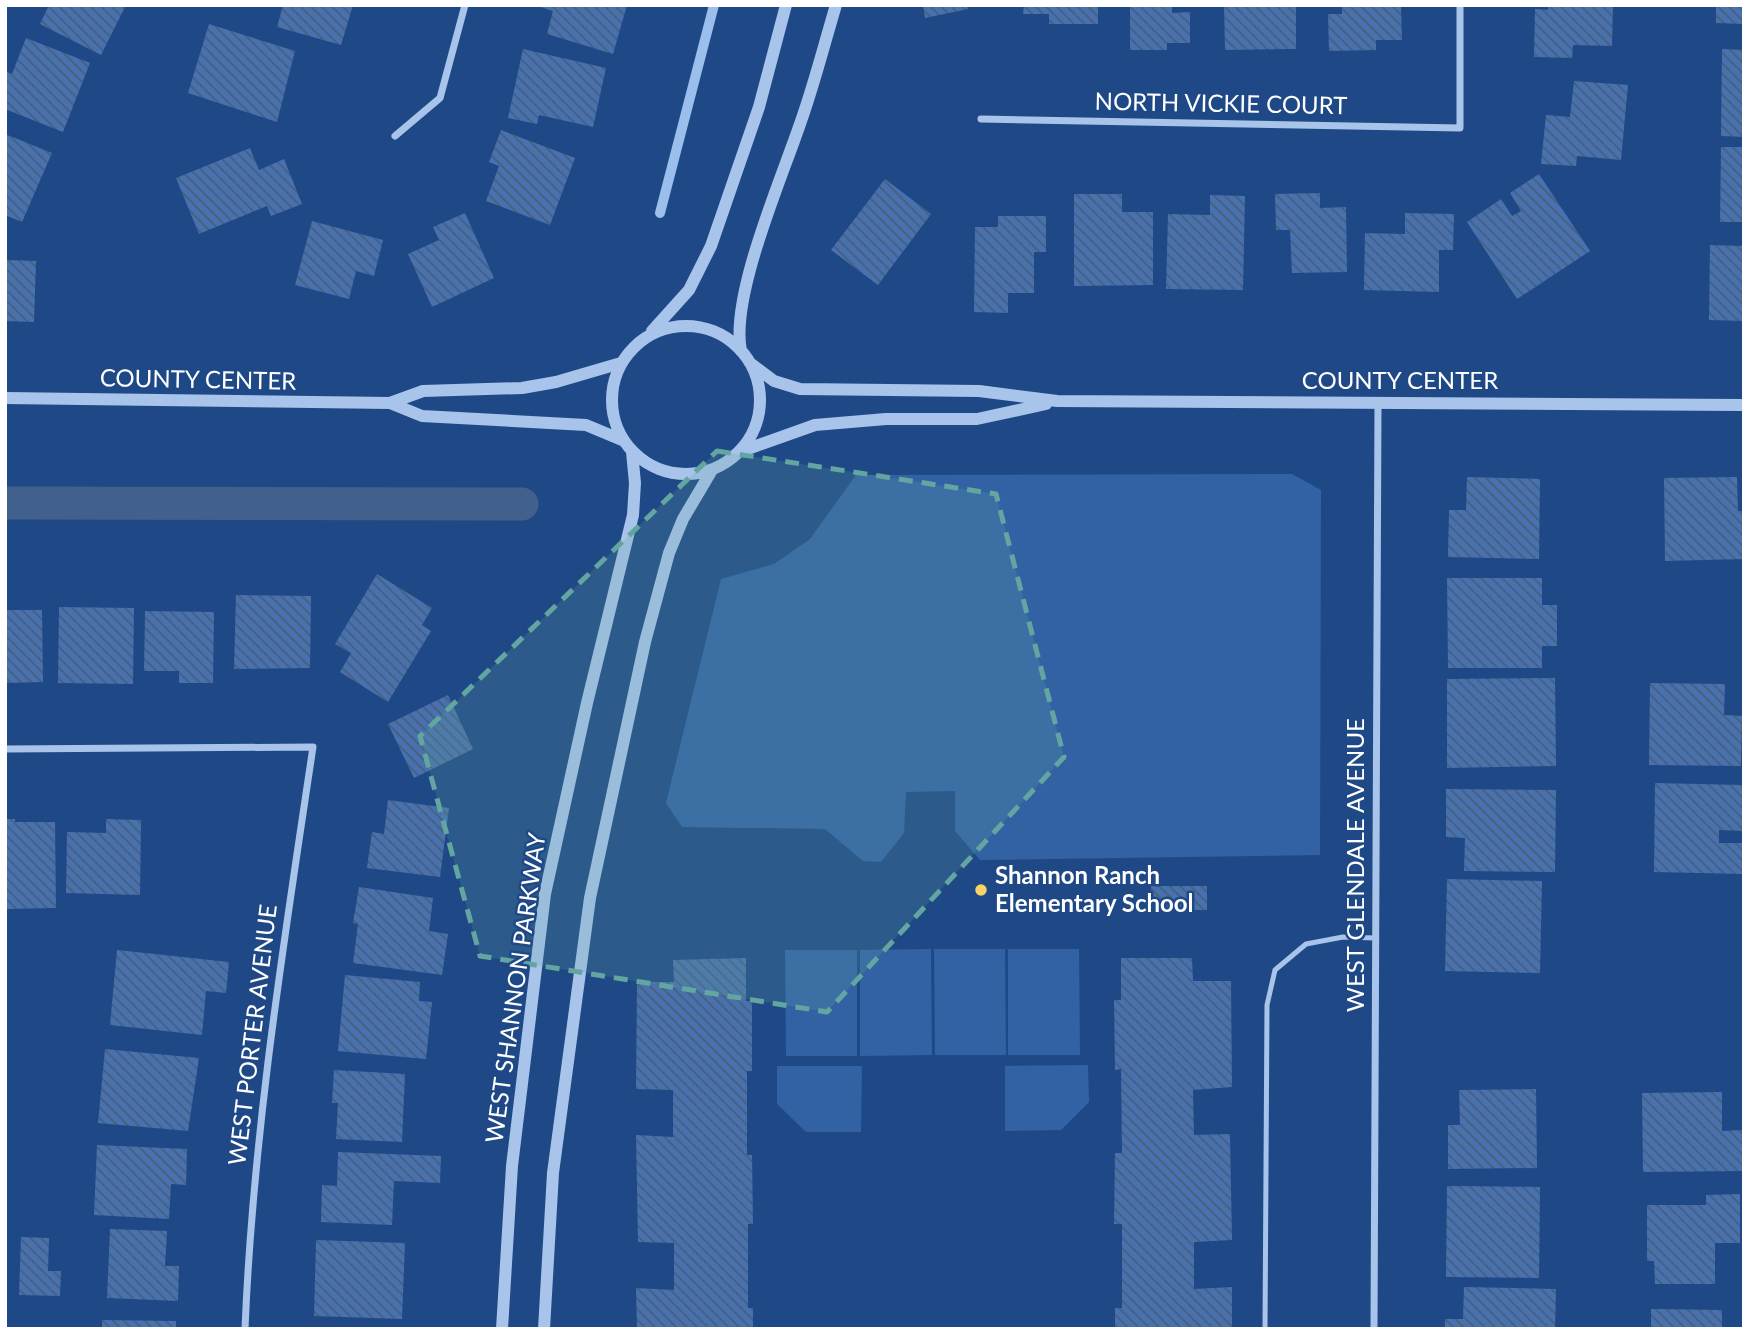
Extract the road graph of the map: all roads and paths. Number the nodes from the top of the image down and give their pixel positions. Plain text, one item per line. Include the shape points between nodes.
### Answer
1 (465, 5) edge
2 (786, 5) edge
3 (836, 5) edge
4 (1460, 5) edge
5 (981, 119) dead end
6 (395, 136) dead end
7 (645, 338) junction
8 (741, 351) junction
9 (621, 363) junction
10 (750, 363) junction
11 (5, 398) edge
12 (1057, 401) junction
13 (1378, 401) junction
14 (390, 403) junction
15 (1744, 405) edge
16 (624, 441) junction
17 (632, 452) junction
18 (738, 453) junction
19 (712, 470) junction
20 (5, 749) edge
21 (1375, 938) junction
22 (245, 1329) edge
23 (502, 1329) edge
24 (544, 1329) edge
25 (1265, 1329) edge
26 (1374, 1329) edge

1 - 6 street via 440,98
2 - 7 street via 759,107 708,255 689,290
3 - 8 street via 746,284 739,326
4 - 5 street, NORTH VICKIE COURT via 1460,128
7 - 8 street via 671,327 699,327 725,337
7 - 9 street
8 - 10 street
9 - 14 street, COUNTY CENTER via 522,388 423,391
9 - 16 street via 612,399
10 - 12 street, COUNTY CENTER via 774,381 800,389 979,391
10 - 18 street via 760,403 754,430
11 - 14 street, COUNTY CENTER
12 - 13 street, COUNTY CENTER
12 - 18 street, COUNTY CENTER via 977,419 815,425
13 - 15 street, COUNTY CENTER
13 - 21 street, WEST GLENDALE AVENUE
14 - 16 street, COUNTY CENTER via 422,416 586,425
16 - 17 street
17 - 19 street via 650,466 673,474
17 - 23 street, WEST SHANNON PARKWAY via 633,515 545,894 512,1166
18 - 19 street
19 - 24 street via 669,553 645,642 590,898 553,1173
20 - 22 street, WEST PORTER AVENUE via 313,747 258,1129
21 - 25 lane via 1343,937 1306,944 1275,970 1267,1005
21 - 26 street, WEST GLENDALE AVENUE

